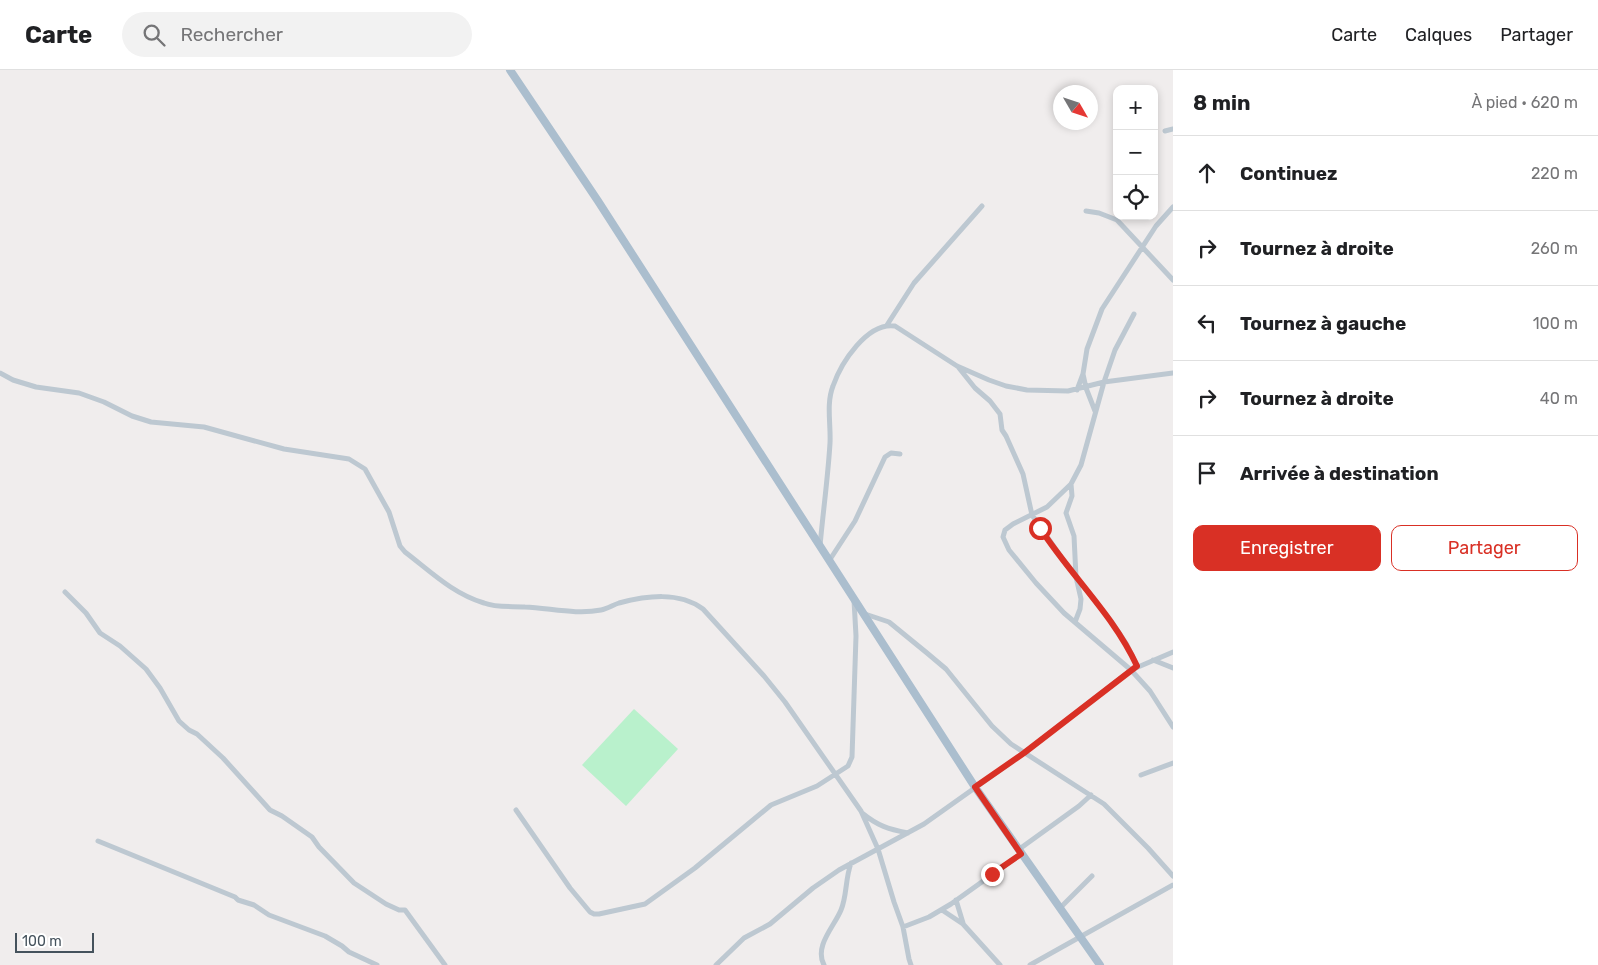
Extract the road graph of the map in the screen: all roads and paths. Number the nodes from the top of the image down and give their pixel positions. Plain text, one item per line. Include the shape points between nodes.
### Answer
1 (510, 70) edge
2 (1173, 129) edge
3 (1165, 131) dead end
4 (982, 206) dead end
5 (1173, 207) edge
6 (1086, 211) dead end
7 (1142, 248) junction
8 (1173, 280) edge
9 (1134, 314) dead end
10 (888, 325) junction
11 (957, 366) junction
12 (0, 373) edge
13 (1173, 373) edge
14 (1083, 374) junction
15 (1104, 382) junction
16 (1086, 388) junction
17 (1076, 390) junction
18 (1096, 412) junction
19 (900, 454) dead end
20 (1071, 484) junction
21 (1032, 516) junction
22 (820, 546) junction
23 (829, 561) junction
24 (1076, 577) junction
25 (65, 592) dead end
26 (854, 598) junction
27 (864, 614) junction
28 (1075, 622) junction
29 (1173, 652) edge
30 (1153, 660) junction
31 (1137, 666) junction
32 (1173, 668) edge
33 (1131, 670) junction
34 (1173, 727) edge
35 (1024, 753) junction
36 (1173, 763) edge
37 (834, 775) junction
38 (1141, 775) dead end
39 (975, 787) junction
40 (1091, 795) junction
41 (516, 810) dead end
42 (861, 811) junction
43 (908, 833) junction
44 (98, 840) dead end
45 (878, 849) junction
46 (1020, 852) junction
47 (851, 863) junction
48 (1092, 876) dead end
49 (1173, 876) edge
50 (1173, 886) edge
51 (956, 900) junction
52 (1060, 908) junction
53 (942, 910) junction
54 (963, 924) junction
55 (903, 926) junction
56 (1080, 936) junction
57 (909, 959) junction
58 (377, 965) edge
59 (444, 965) edge
60 (716, 965) edge
61 (824, 965) edge
62 (907, 965) edge
63 (911, 965) edge
64 (1000, 965) edge
65 (1030, 965) edge
66 (1100, 965) edge

1 - 22 main road
2 - 3 street
4 - 10 street via 914,284
5 - 7 street
6 - 7 street via 1117,220
7 - 8 street
7 - 14 street via 1102,309 1087,349
9 - 15 street via 1115,350
10 - 11 street via 895,326
10 - 22 street via 855,347 833,386
11 - 17 street via 1006,386 1027,390
11 - 21 street via 1000,414 1002,430 1022,474
12 - 37 street via 36,387 79,393 151,422 204,427 284,449 349,458 365,469 388,512 404,552 457,592 485,604 579,612 602,610 618,603 659,596 694,602 764,676
13 - 15 street
14 - 16 street
14 - 17 street
15 - 16 street
15 - 18 street
16 - 17 street
16 - 18 street
18 - 20 street via 1081,465
19 - 23 street via 892,452 885,457 854,521
20 - 21 street via 1047,507
20 - 24 street via 1072,496 1066,513 1074,536
21 - 24 street
21 - 28 street via 1005,530 1004,542 1036,583
22 - 23 main road
23 - 26 main road
24 - 28 street via 1081,599
24 - 31 street via 1111,621
25 - 59 street via 100,633 146,669 188,730 223,758 270,810 312,837 354,882 386,904 405,910
26 - 27 main road
26 - 37 street via 852,757 848,766
27 - 35 street via 889,622 946,669 992,726
27 - 39 main road
28 - 33 street
29 - 30 street
30 - 31 street
30 - 32 street
31 - 33 street
33 - 34 street via 1150,691
33 - 35 street
35 - 39 street
35 - 40 street
36 - 38 street
37 - 41 street via 817,786 771,805 695,868 645,904 598,914 590,912 578,900
37 - 42 street
39 - 43 street
39 - 46 main road
40 - 46 street
40 - 49 street via 1104,804
42 - 43 street via 874,823
42 - 45 street
43 - 45 street
44 - 58 street via 325,936
45 - 47 street
45 - 55 street
46 - 51 street
46 - 52 main road
47 - 60 street via 813,888 770,924 744,938
47 - 61 street via 846,876 845,898 822,951
48 - 52 street
50 - 56 street
51 - 53 street
51 - 54 street
52 - 56 main road
53 - 54 street
53 - 55 street
54 - 64 street
55 - 57 street
56 - 65 street
56 - 66 main road
57 - 62 street
57 - 63 street

